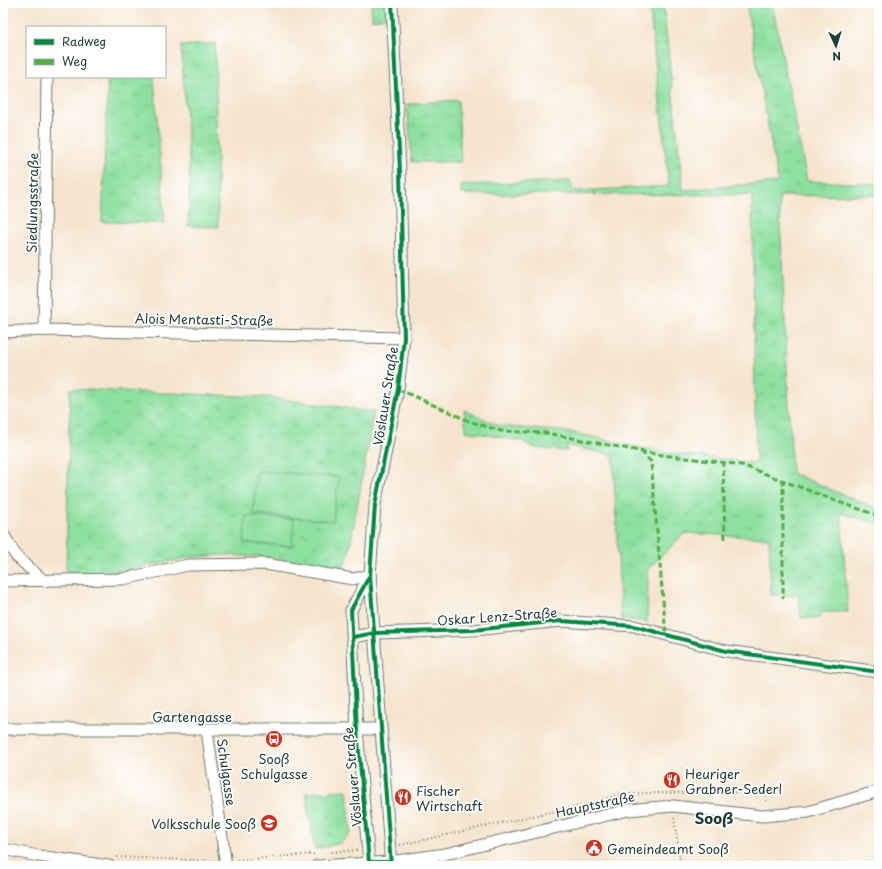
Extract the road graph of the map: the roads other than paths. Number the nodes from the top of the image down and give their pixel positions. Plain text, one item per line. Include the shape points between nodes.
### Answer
1 (392, 3) edge
2 (47, 78) edge
3 (44, 330) junction
4 (3, 332) edge
5 (404, 338) junction
6 (3, 534) edge
7 (370, 575) junction
8 (44, 580) junction
9 (3, 581) edge
10 (375, 633) junction
11 (353, 637) junction
12 (879, 672) edge
13 (3, 729) edge
14 (380, 729) junction
15 (207, 730) junction
16 (357, 730) junction
17 (879, 791) edge
18 (3, 848) edge
19 (111, 861) edge
20 (369, 862) junction
21 (226, 863) edge
22 (390, 864) edge
23 (317, 866) edge

1 - 5 street, Vöslauer Straße
2 - 3 street, Siedlungsstraße
3 - 4 street, Alois Mentasti-Straße
3 - 5 street, Alois Mentasti-Straße
5 - 7 street, Vöslauer Straße via 398,389 375,505
6 - 8 street via 16,556
7 - 8 street via 352,579 265,564 188,565 123,579
7 - 10 street, Vöslauer Straße
7 - 11 street, Vöslauer Straße via 351,610
8 - 9 street
10 - 11 street, Oskar Lenz-Straße
10 - 12 street, Oskar Lenz-Straße via 473,630 561,621 634,626 726,651
10 - 14 street, Vöslauer Straße
11 - 16 street, Vöslauer Straße
13 - 15 street, Gartengasse
14 - 16 street, Gartengasse
14 - 22 street, Vöslauer Straße
15 - 16 street, Gartengasse
15 - 21 street, Schulgasse
16 - 20 street, Vöslauer Straße
17 - 22 street, Hauptstraße via 808,812 762,816 673,806 628,810 445,854
18 - 19 street via 38,856
20 - 22 street, Hauptstraße
20 - 23 street, Hauptstraße

